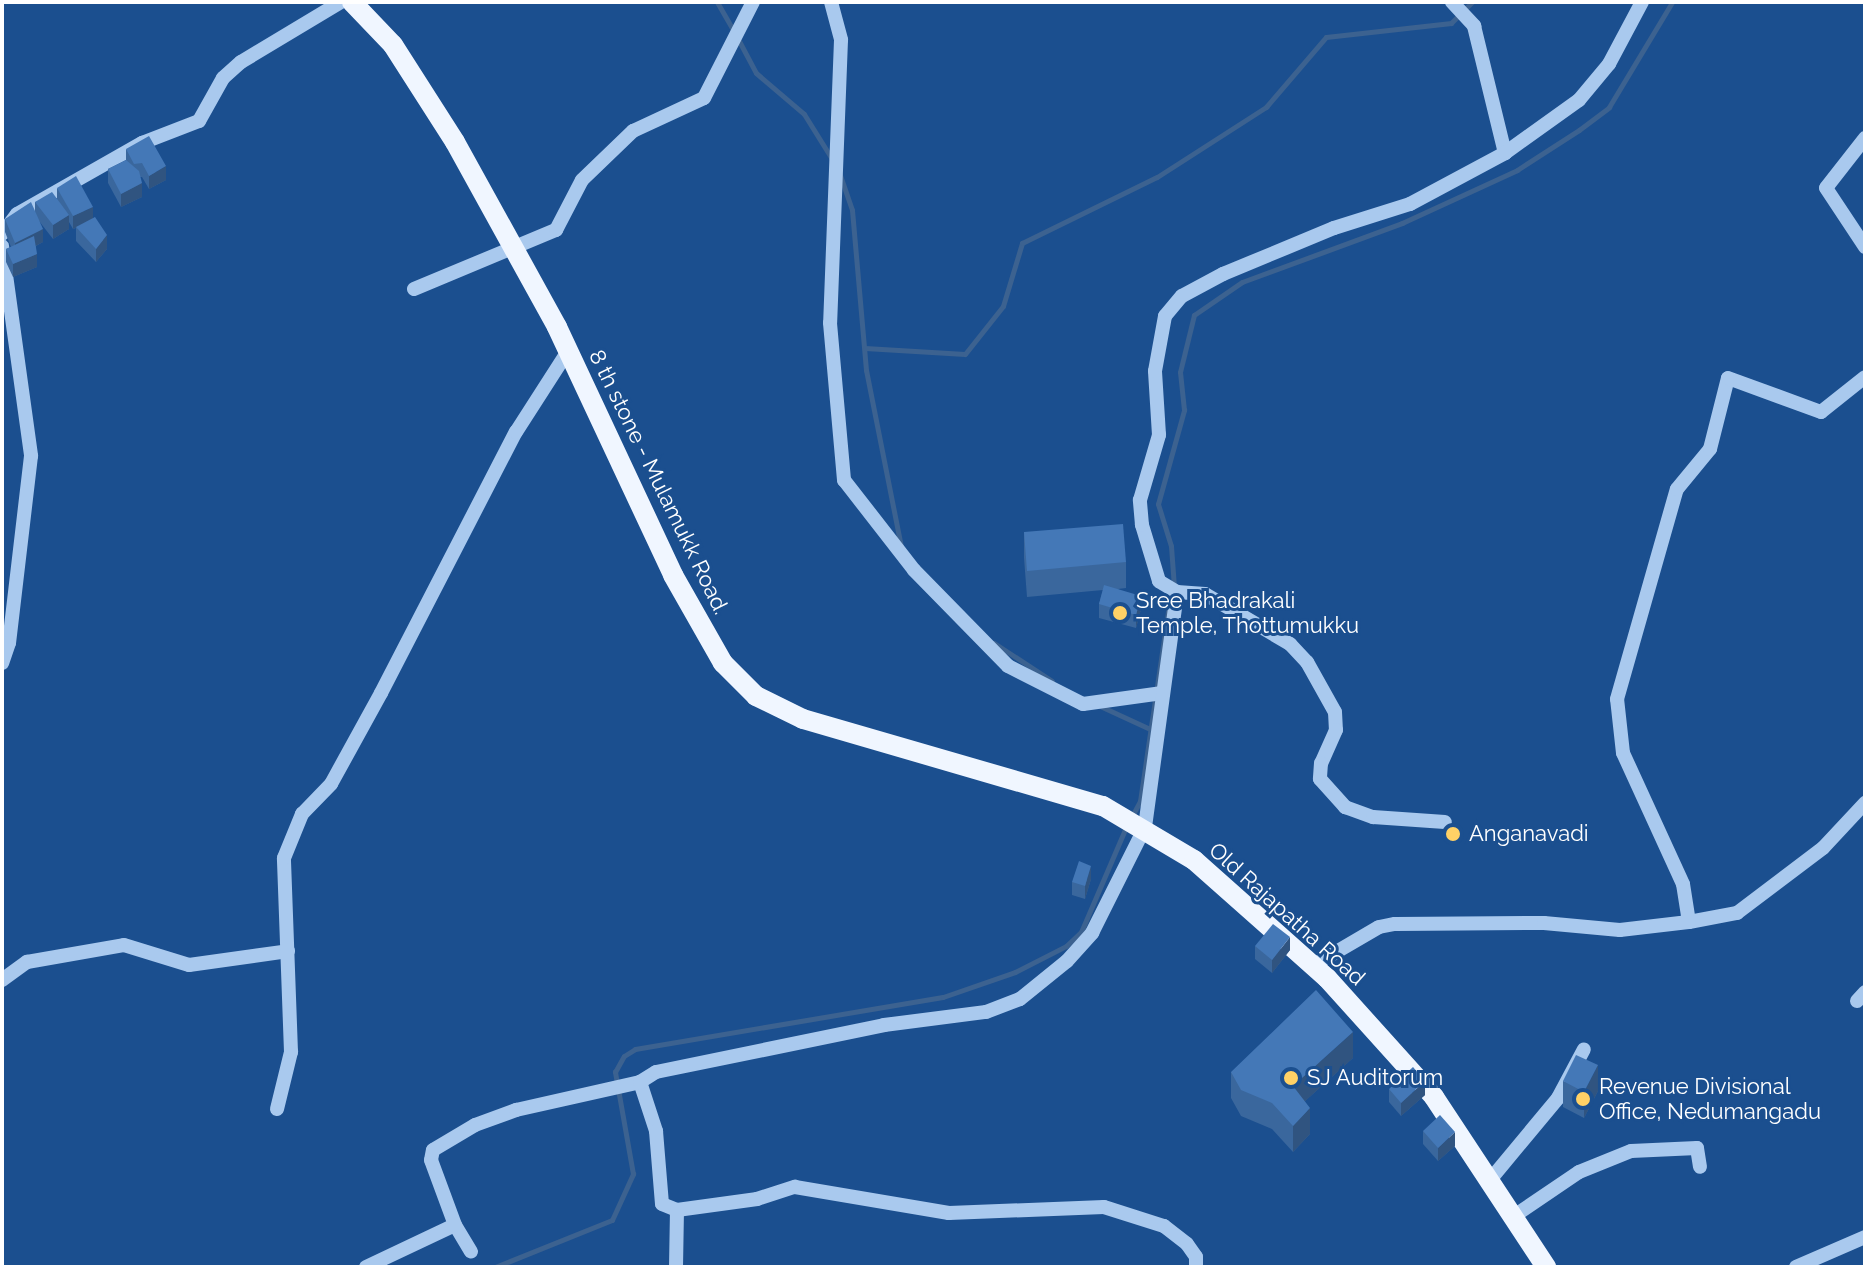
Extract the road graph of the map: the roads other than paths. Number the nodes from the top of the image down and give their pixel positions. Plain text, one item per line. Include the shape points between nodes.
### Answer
1 (341, 2) edge
2 (352, 2) edge
3 (753, 2) edge
4 (831, 2) edge
5 (1642, 2) edge
6 (1453, 4) edge
7 (1865, 138) edge
8 (1505, 153) junction
9 (2, 234) edge
10 (2, 246) edge
11 (513, 247) junction
12 (1865, 247) edge
13 (414, 289) dead end
14 (568, 351) junction
15 (1865, 377) edge
16 (1177, 592) junction
17 (2, 663) edge
18 (1161, 694) junction
19 (1865, 803) edge
20 (1117, 813) joint
21 (1445, 822) dead end
22 (1142, 826) junction
23 (1689, 922) junction
24 (288, 951) junction
25 (1314, 965) junction
26 (2, 980) edge
27 (1584, 1049) dead end
28 (628, 1085) junction
29 (277, 1109) dead end
30 (1700, 1167) dead end
31 (1490, 1180) junction
32 (677, 1210) junction
33 (1514, 1216) junction
34 (455, 1225) junction
35 (1865, 1237) edge
36 (471, 1252) dead end
37 (366, 1267) edge
38 (676, 1267) edge
39 (1196, 1267) edge
40 (1546, 1267) edge
41 (1796, 1267) edge

1 - 9 street via 241,62 223,78 199,121 142,143 17,214
2 - 11 main road, 8 th stone - Mulamukk Road. via 393,45
3 - 11 street via 704,98 633,131 582,180 556,230
4 - 18 street via 841,40 830,323 844,480 914,570 1008,666 1083,704
5 - 8 street via 1609,64 1579,100
6 - 8 street via 1474,26
7 - 12 street via 1826,188
8 - 16 street via 1410,204 1334,228 1223,274 1182,296 1165,316 1155,371 1159,435 1140,500 1159,581
10 - 17 street via 31,456 9,643
11 - 13 street
11 - 14 main road, 8 th stone - Mulamukk Road.
14 - 20 main road, 8 th stone - Mulamukk Road. via 673,575 723,663 756,696 803,719
14 - 24 street via 516,432 331,784 302,814 284,858
15 - 23 street via 1821,412 1728,378 1710,449 1677,489 1617,699 1623,753 1683,884
16 - 18 street
16 - 21 street via 1205,594 1290,644 1307,662 1335,712 1336,730 1321,763 1320,779 1345,807 1373,817
18 - 22 street
19 - 23 street via 1823,848 1758,899 1737,913
20 - 22 main road, Old Rajapatha Road
22 - 25 main road, Old Rajapatha Road via 1194,860
22 - 28 street via 1092,933 1020,999 941,1022 884,1025 656,1072
23 - 25 street via 1620,930 1544,923 1395,924 1379,927
24 - 26 street via 189,965 124,945 27,962
24 - 29 street via 291,1052
25 - 31 main road, Old Rajapatha Road via 1434,1097
27 - 31 street via 1558,1098
28 - 32 street via 656,1131 662,1204
28 - 34 street via 516,1110 440,1144 431,1160
30 - 33 street via 1697,1148 1631,1151 1579,1172
31 - 33 main road, Old Rajapatha Road
32 - 38 street
32 - 39 street via 757,1199 795,1187 949,1213 1010,1215 1104,1207 1164,1226 1187,1244
33 - 40 main road, Old Rajapatha Road
34 - 36 street
34 - 37 street
35 - 41 street

